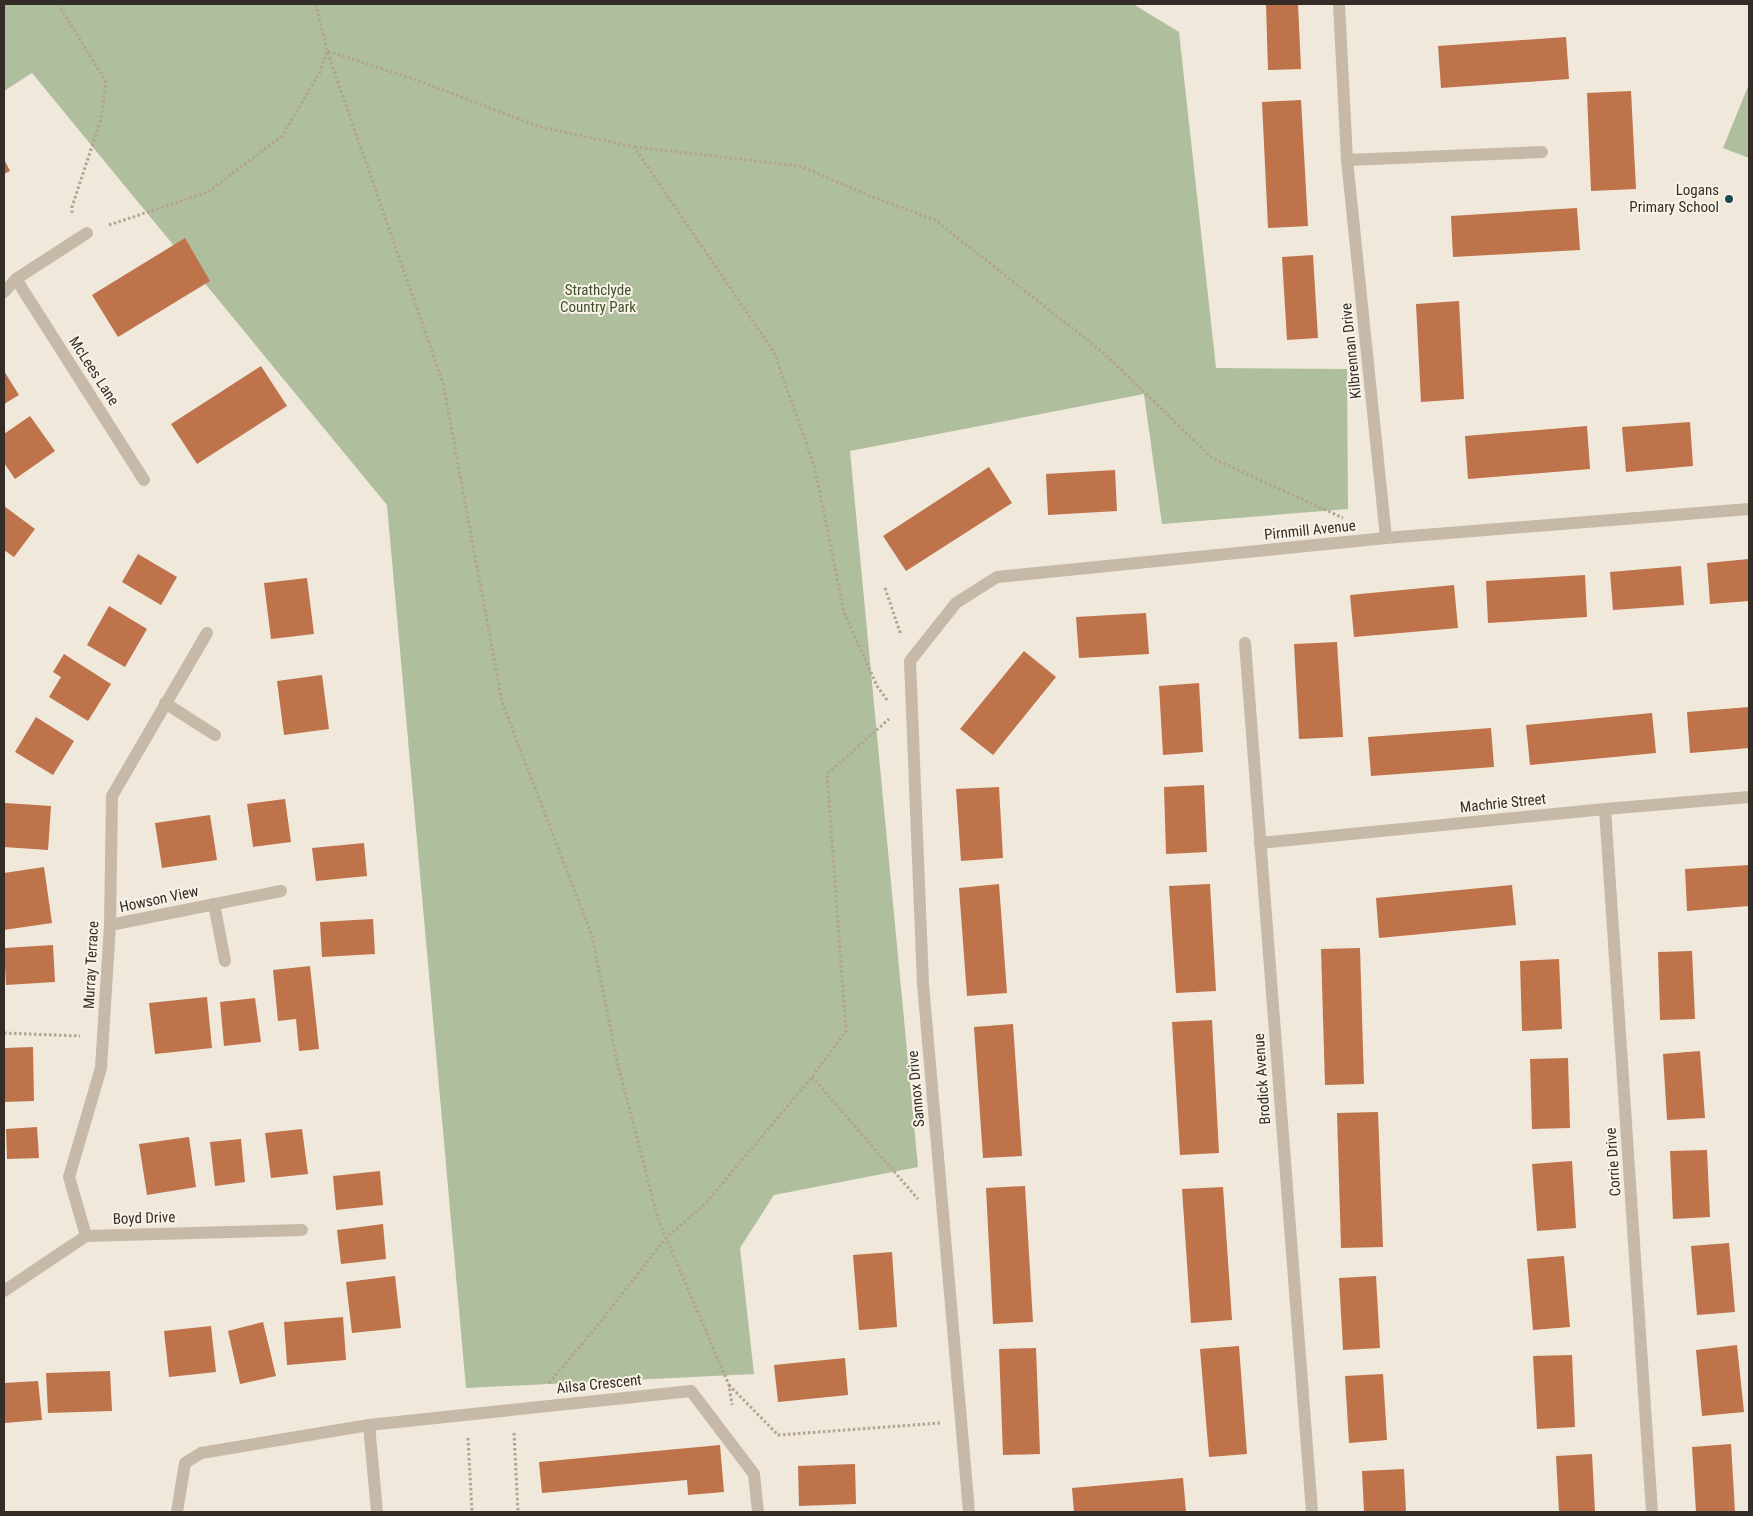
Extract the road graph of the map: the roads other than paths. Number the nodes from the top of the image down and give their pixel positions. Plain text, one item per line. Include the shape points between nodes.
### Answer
1 (1339, 4) edge
2 (1542, 152) dead end
3 (1347, 160) junction
4 (87, 233) road end
5 (16, 279) junction
6 (4, 292) edge
7 (144, 480) dead end
8 (1749, 509) edge
9 (1386, 538) junction
10 (207, 633) dead end
11 (1245, 644) dead end
12 (910, 661) joint
13 (165, 703) junction
14 (215, 735) dead end
15 (1749, 797) edge
16 (1605, 809) junction
17 (1260, 843) junction
18 (280, 891) dead end
19 (214, 904) junction
20 (110, 925) junction
21 (225, 961) dead end
22 (302, 1230) dead end
23 (86, 1236) junction
24 (4, 1291) edge
25 (369, 1425) junction
26 (177, 1512) edge
27 (377, 1512) edge
28 (758, 1512) edge
29 (969, 1512) edge
30 (1312, 1512) edge
31 (1652, 1512) edge

1 - 3 street, Kilbrennan Drive
2 - 3 street
3 - 9 street, Kilbrennan Drive
4 - 5 street
5 - 6 street
5 - 7 street, McLees Lane
8 - 9 street, Pirnmill Avenue
9 - 12 street, Pirnmill Avenue via 997,577 956,603
10 - 13 street, Murray Terrace
11 - 17 street, Brodick Avenue
12 - 29 street, Sannox Drive via 923,984
13 - 14 street
13 - 20 street, Murray Terrace via 112,796
15 - 16 street, Machrie Street
16 - 17 street, Machrie Street
16 - 31 street, Corrie Drive
17 - 30 street, Brodick Avenue
18 - 19 street, Howson View
19 - 20 street, Howson View
19 - 21 street, Howson View
20 - 23 street, Murray Terrace via 101,1068 69,1177
22 - 23 street, Boyd Drive
23 - 24 street
25 - 26 street, Ailsa Crescent via 201,1453 185,1463
25 - 27 street
25 - 28 street, Ailsa Crescent via 691,1391 754,1474

